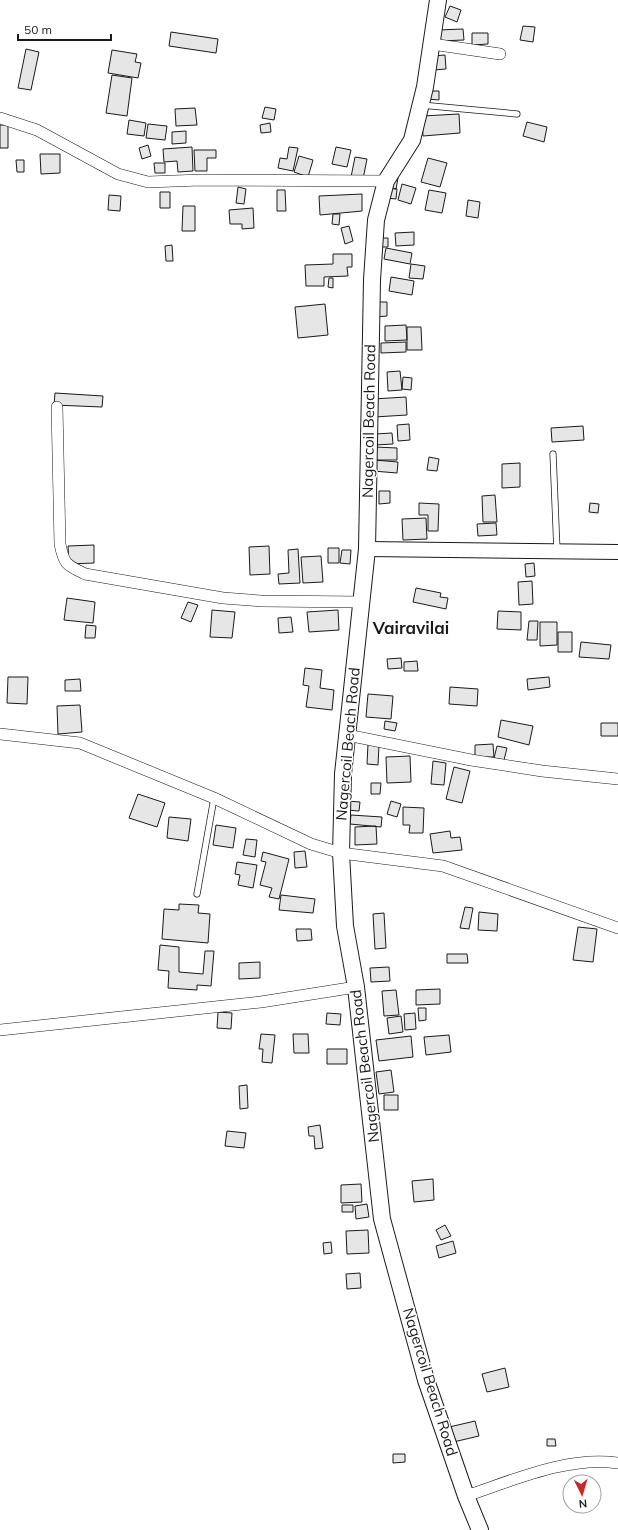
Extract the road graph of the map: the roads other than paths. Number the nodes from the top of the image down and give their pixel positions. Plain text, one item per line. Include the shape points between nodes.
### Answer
1 (438, 0) edge
2 (432, 44) junction
3 (500, 54) dead end
4 (421, 105) junction
5 (517, 114) dead end
6 (0, 118) edge
7 (386, 182) junction
8 (57, 407) dead end
9 (553, 454) dead end
10 (367, 550) junction
11 (557, 551) junction
12 (618, 552) edge
13 (362, 602) junction
14 (0, 734) edge
15 (347, 735) junction
16 (618, 779) edge
17 (214, 798) junction
18 (341, 853) junction
19 (197, 894) dead end
20 (618, 928) edge
21 (356, 987) junction
22 (0, 1030) edge
23 (618, 1463) edge
24 (466, 1496) junction
25 (480, 1530) edge

1 - 2 main road, Nagercoil Beach Road
2 - 3 street
2 - 4 main road, Nagercoil Beach Road
4 - 5 lane
4 - 7 main road, Nagercoil Beach Road via 412,140
6 - 7 street via 37,130 118,174 148,182
7 - 10 main road, Nagercoil Beach Road via 376,220 372,280
8 - 13 street via 60,544 67,565 85,574 223,598
9 - 11 lane
10 - 11 street
10 - 13 main road, Nagercoil Beach Road
11 - 12 street
13 - 15 main road, Nagercoil Beach Road
14 - 17 street via 80,743
15 - 16 street via 471,760
15 - 18 main road, Nagercoil Beach Road via 343,774
17 - 18 street via 311,844
17 - 19 lane
18 - 20 street via 443,866
18 - 21 main road, Nagercoil Beach Road via 345,926
21 - 22 street via 261,1002
21 - 24 main road, Nagercoil Beach Road via 382,1218 426,1380
23 - 24 street via 576,1464 543,1470
24 - 25 main road, Nagercoil Beach Road

